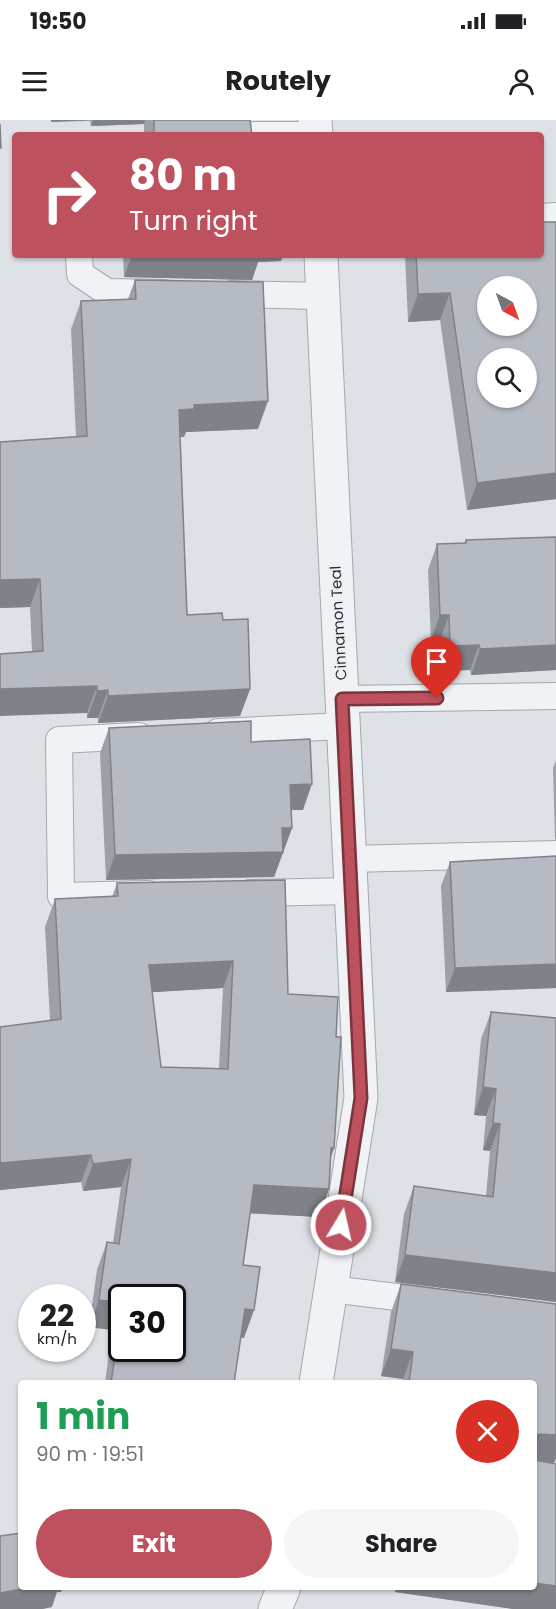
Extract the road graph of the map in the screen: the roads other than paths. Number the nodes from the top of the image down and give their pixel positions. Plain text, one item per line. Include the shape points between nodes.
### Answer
1 (79, 258) edge
2 (321, 258) edge
3 (323, 296) junction
4 (556, 696) edge
5 (342, 712) junction
6 (556, 854) edge
7 (350, 875) junction
8 (223, 893) edge
9 (177, 894) edge
10 (331, 1289) junction
11 (449, 1304) edge
12 (316, 1380) edge
13 (283, 1590) edge
14 (275, 1609) edge

1 - 3 lane via 80,274 107,292
2 - 3 street, Cinnamon Teal
3 - 5 street, Cinnamon Teal
4 - 5 lane
5 - 7 street, Cinnamon Teal
5 - 9 lane via 178,734 59,740 61,896
6 - 7 lane
7 - 8 lane
7 - 10 street, Cinnamon Teal via 361,1098
10 - 11 lane
10 - 12 street, Cinnamon Teal
13 - 14 street

